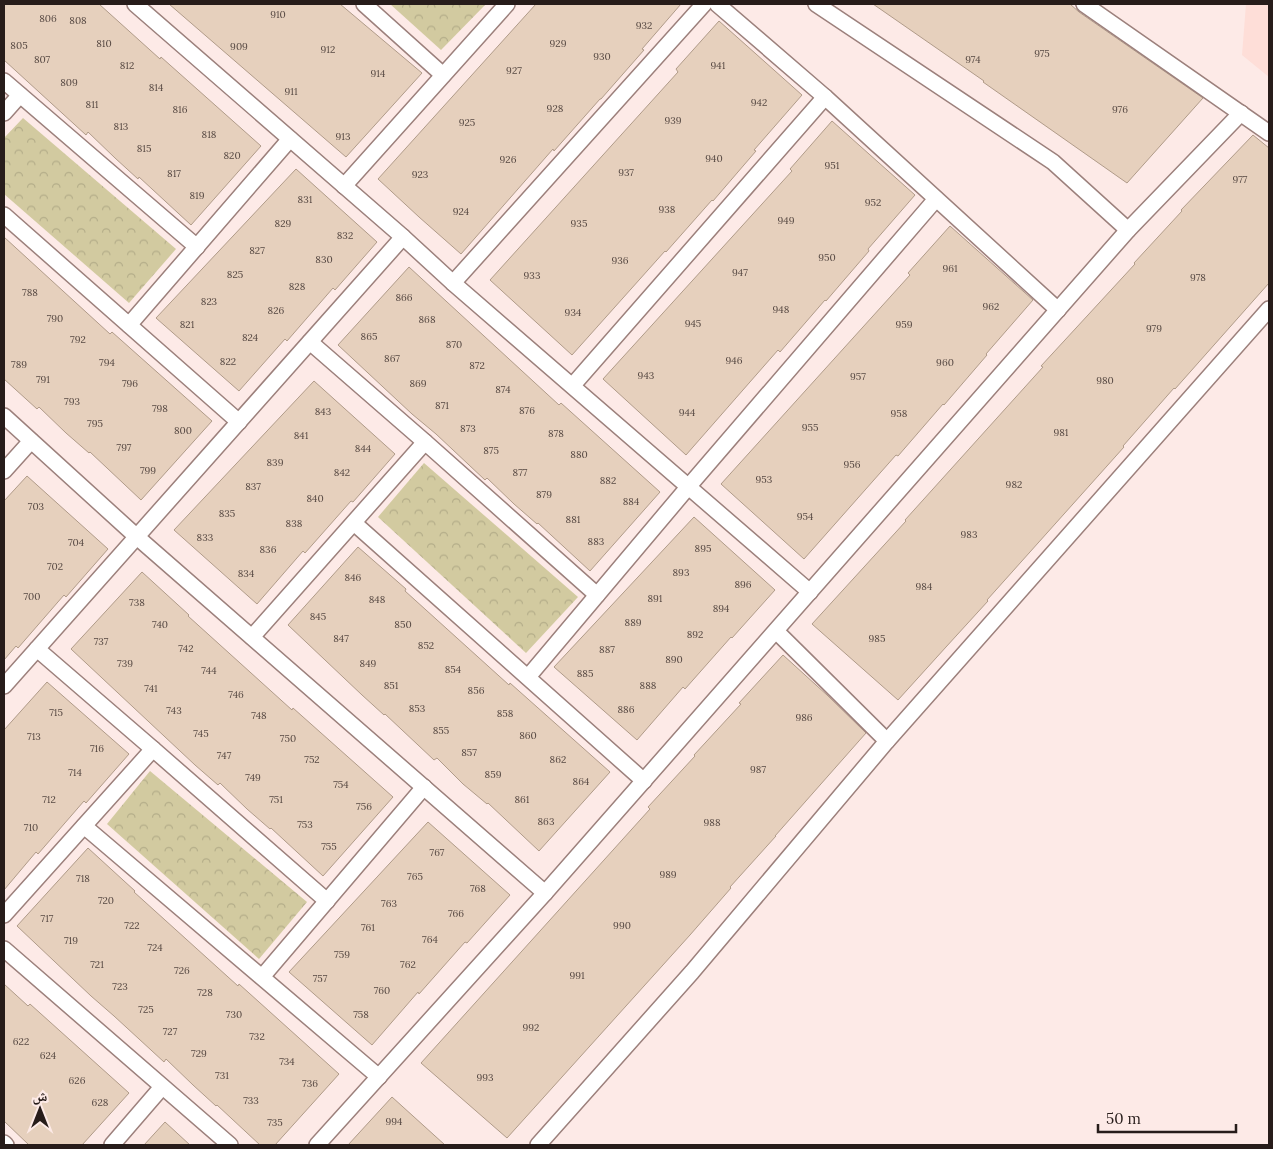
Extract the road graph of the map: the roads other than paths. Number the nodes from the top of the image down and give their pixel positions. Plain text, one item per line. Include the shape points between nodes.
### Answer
1 (135, 4) edge
2 (364, 4) edge
3 (507, 4) edge
4 (704, 4) edge
5 (717, 4) edge
6 (816, 4) edge
7 (1084, 4) edge
8 (443, 75) junction
9 (4, 81) edge
10 (20, 95) junction
11 (824, 97) junction
12 (4, 113) edge
13 (1241, 113) junction
14 (1269, 133) edge
15 (290, 139) junction
16 (344, 186) junction
17 (936, 199) junction
18 (4, 215) edge
19 (1128, 230) junction
20 (403, 237) junction
21 (197, 247) junction
22 (453, 282) junction
23 (1269, 309) edge
24 (1058, 310) junction
25 (129, 325) junction
26 (310, 342) junction
27 (573, 385) junction
28 (4, 416) edge
29 (239, 422) junction
30 (31, 441) junction
31 (425, 442) junction
32 (4, 471) edge
33 (689, 486) junction
34 (354, 522) junction
35 (137, 537) junction
36 (810, 592) junction
37 (597, 595) junction
38 (776, 631) junction
39 (252, 637) junction
40 (36, 649) junction
41 (528, 677) junction
42 (4, 686) edge
43 (887, 741) junction
44 (153, 749) junction
45 (644, 781) junction
46 (424, 787) junction
47 (84, 826) junction
48 (545, 893) junction
49 (327, 901) junction
50 (4, 915) edge
51 (4, 949) edge
52 (262, 976) junction
53 (379, 1077) junction
54 (162, 1087) junction
55 (112, 1145) edge
56 (230, 1145) edge
57 (317, 1145) edge
58 (538, 1145) edge

1 - 15 street
2 - 8 street
3 - 8 street
4 - 22 street
5 - 11 street
6 - 19 street via 1053,162
7 - 13 street
8 - 16 street
9 - 10 street
10 - 12 street
10 - 21 street
11 - 17 street
11 - 27 street
13 - 14 street
13 - 19 street
15 - 16 street
15 - 21 street
16 - 20 street
17 - 24 street
17 - 33 street
18 - 25 street
19 - 24 street
20 - 22 street
20 - 26 street
21 - 25 street
22 - 27 street
23 - 43 street
24 - 36 street
25 - 29 street
26 - 29 street
26 - 31 street
27 - 33 street
28 - 30 street
29 - 35 street
30 - 32 street
30 - 35 street
31 - 34 street
31 - 37 street
33 - 36 street
33 - 37 street
34 - 39 street
34 - 41 street
35 - 39 street
35 - 40 street
36 - 38 street
37 - 41 street
38 - 43 street
38 - 45 street
39 - 46 street
40 - 42 street
40 - 44 street
41 - 45 street
43 - 58 street via 699,964
44 - 47 street
44 - 49 street
45 - 48 street
46 - 48 street
46 - 49 street
47 - 50 street
47 - 52 street
48 - 53 street
49 - 52 street
51 - 54 street
52 - 53 street
53 - 57 street
54 - 55 street
54 - 56 street

